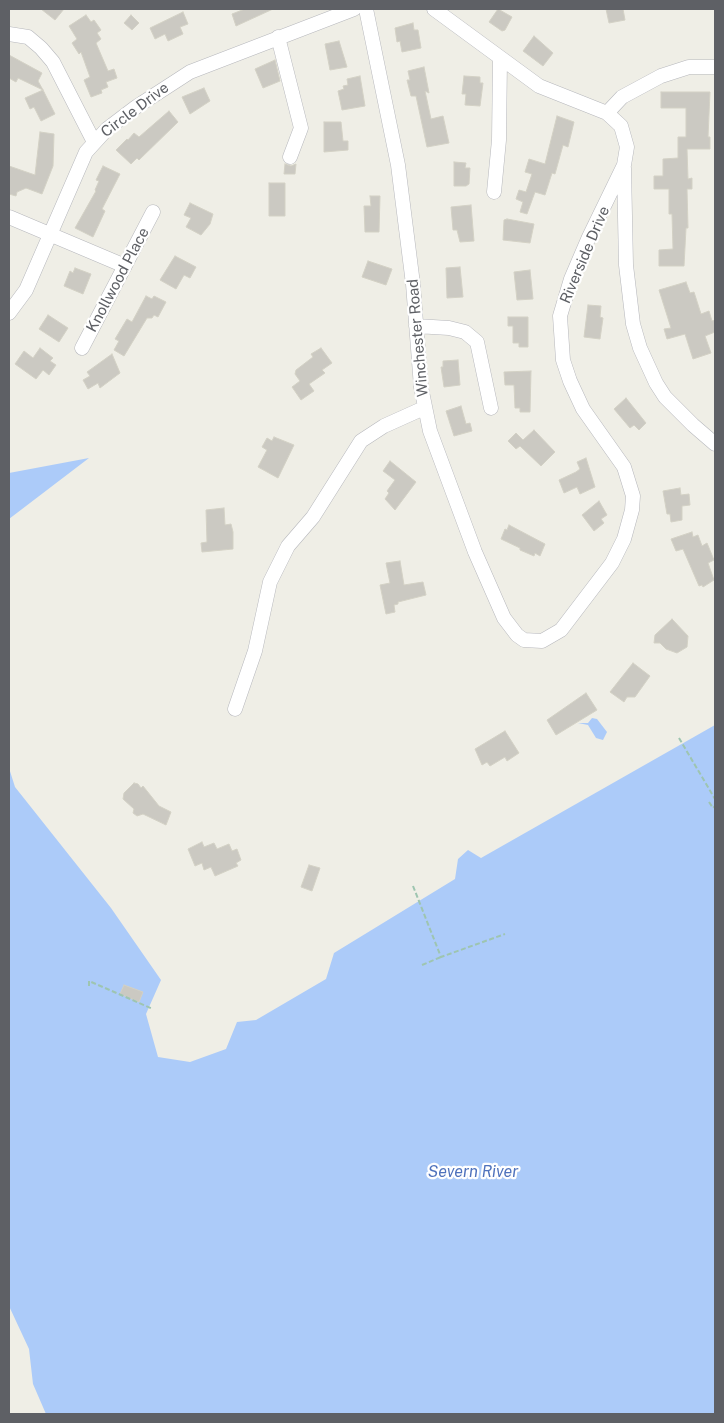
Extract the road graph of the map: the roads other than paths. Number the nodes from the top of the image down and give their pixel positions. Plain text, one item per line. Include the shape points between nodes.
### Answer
1 (354, 9) edge
2 (366, 9) edge
3 (434, 9) edge
4 (9, 34) edge
5 (278, 37) junction
6 (500, 60) junction
7 (715, 67) edge
8 (608, 112) junction
9 (94, 142) junction
10 (290, 157) dead end
11 (624, 165) junction
12 (494, 192) dead end
13 (153, 212) dead end
14 (9, 217) edge
15 (51, 234) junction
16 (125, 266) junction
17 (9, 313) edge
18 (416, 326) junction
19 (82, 348) dead end
20 (424, 408) junction
21 (491, 408) dead end
22 (715, 444) edge
23 (533, 642) joint
24 (235, 709) dead end

1 - 5 street, Circle Drive
2 - 18 street, Winchester Road via 398,165
3 - 6 street
4 - 9 street via 28,37 53,62
5 - 9 street, Circle Drive via 190,72 136,107
5 - 10 street via 301,128
6 - 8 street via 538,86
6 - 12 street via 499,140
7 - 8 street via 689,67 661,76 622,97
8 - 11 street, Riverside Drive via 624,134 627,147
9 - 15 street, Circle Drive via 79,167
11 - 22 street via 626,265 633,324 640,348 665,397
11 - 23 street, Riverside Drive via 571,279 560,325 563,360 576,396 616,454 629,481 633,496 630,523 612,563 577,611 550,638
13 - 16 street, Knollwood Place
14 - 15 street
15 - 16 street
15 - 17 street, Circle Drive via 26,290
16 - 19 street, Knollwood Place
18 - 20 street, Winchester Road
18 - 21 street via 465,332 477,342
20 - 23 street, Winchester Road via 445,474 504,618 517,635
20 - 24 street via 384,426 361,441 313,517 288,546 270,582 255,651

